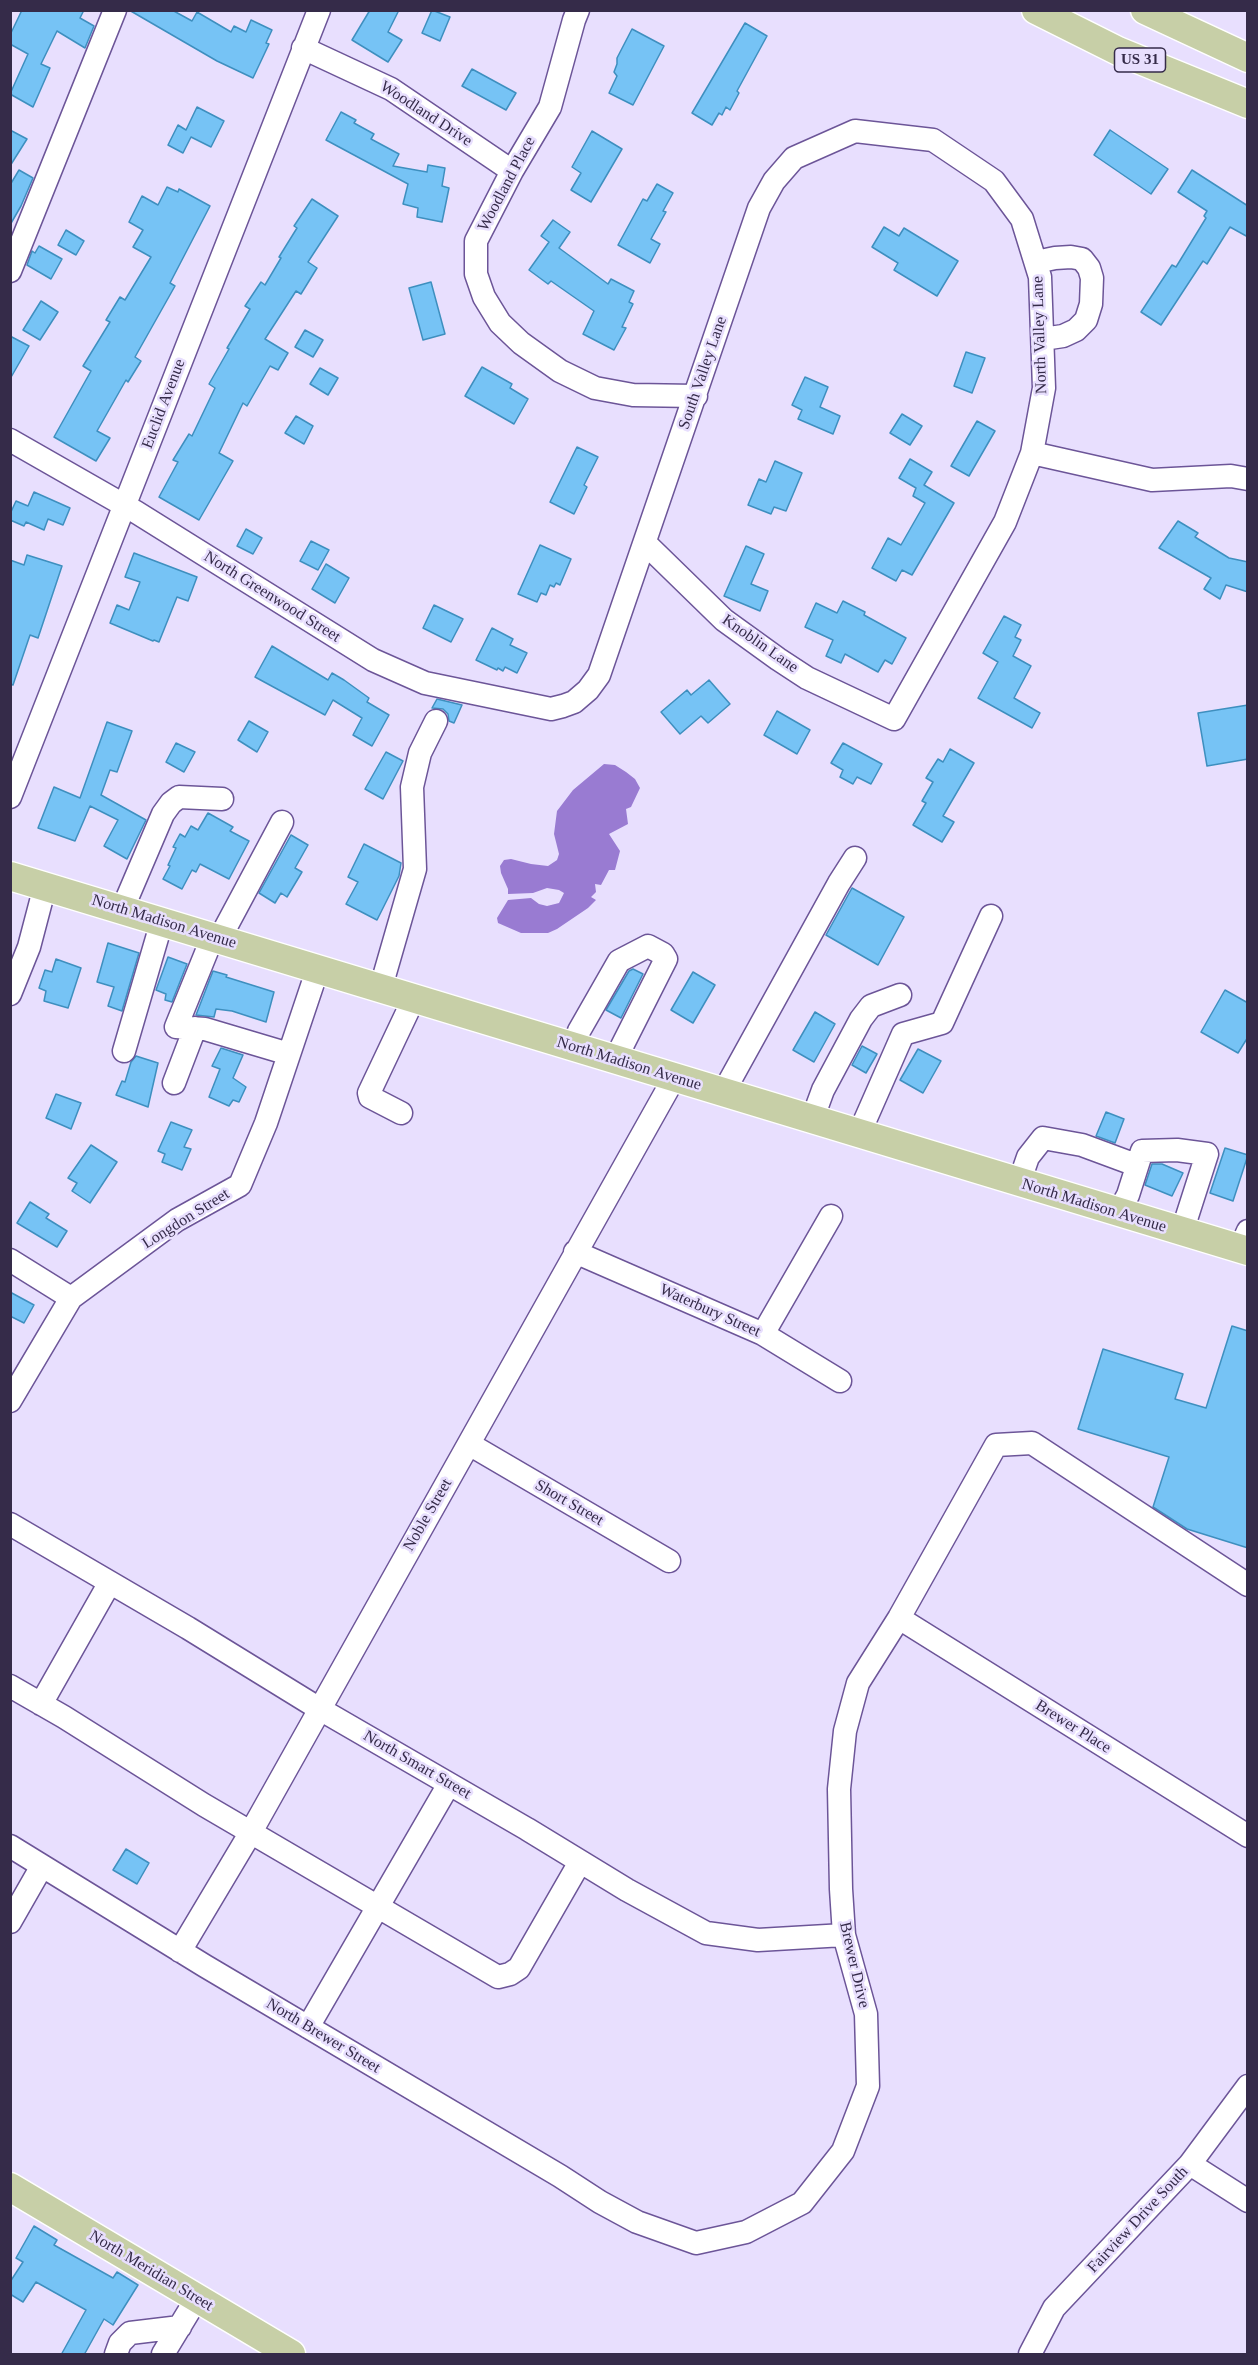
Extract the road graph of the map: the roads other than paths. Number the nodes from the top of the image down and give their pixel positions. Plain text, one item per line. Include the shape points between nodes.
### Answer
1 (115, 10) edge
2 (319, 10) edge
3 (578, 10) edge
4 (1036, 10) edge
5 (1145, 10) edge
6 (303, 48) junction
7 (1248, 58) edge
8 (1248, 104) edge
9 (933, 140) joint
10 (512, 171) junction
11 (1036, 262) junction
12 (10, 271) edge
13 (1043, 339) junction
14 (696, 396) junction
15 (10, 440) edge
16 (1032, 453) junction
17 (1248, 479) edge
18 (124, 505) junction
19 (645, 543) junction
20 (551, 709) joint
21 (894, 719) joint
22 (436, 721) dead end
23 (10, 797) edge
24 (222, 799) dead end
25 (282, 822) dead end
26 (855, 858) dead end
27 (10, 876) edge
28 (45, 886) junction
29 (126, 910) junction
30 (991, 916) dead end
31 (162, 921) junction
32 (217, 937) junction
33 (318, 968) junction
34 (381, 987) junction
35 (10, 994) edge
36 (900, 995) dead end
37 (414, 998) junction
38 (195, 1028) junction
39 (573, 1047) junction
40 (124, 1051) dead end
41 (289, 1054) junction
42 (615, 1060) junction
43 (674, 1078) junction
44 (174, 1083) dead end
45 (723, 1093) junction
46 (401, 1113) dead end
47 (812, 1120) junction
48 (860, 1134) junction
49 (1136, 1166) junction
50 (1018, 1183) junction
51 (1118, 1213) junction
52 (831, 1216) dead end
53 (1182, 1232) junction
54 (1245, 1244) edge
55 (575, 1252) junction
56 (10, 1260) edge
57 (71, 1298) junction
58 (763, 1334) junction
59 (840, 1381) dead end
60 (10, 1401) edge
61 (469, 1444) junction
62 (10, 1524) edge
63 (669, 1561) dead end
64 (109, 1584) junction
65 (1248, 1585) edge
66 (899, 1618) junction
67 (10, 1686) edge
68 (41, 1704) junction
69 (318, 1708) junction
70 (449, 1784) junction
71 (251, 1832) junction
72 (1248, 1836) edge
73 (10, 1846) edge
74 (580, 1862) junction
75 (42, 1866) junction
76 (377, 1907) junction
77 (10, 1922) edge
78 (844, 1935) junction
79 (180, 1951) junction
80 (308, 2027) junction
81 (1248, 2086) edge
82 (1190, 2164) junction
83 (10, 2187) edge
84 (1248, 2201) edge
85 (637, 2222) joint
86 (196, 2298) junction
87 (180, 2327) junction
88 (116, 2355) edge
89 (163, 2355) edge
90 (291, 2355) edge
91 (1030, 2355) edge

1 - 12 street
2 - 6 street, Euclid Avenue
3 - 10 street, Woodland Place via 550,106
4 - 8 main road, US 31 via 1118,51
5 - 7 main road
6 - 10 street, Woodland Drive via 391,89
6 - 18 street, Euclid Avenue
9 - 11 street, North Valley Lane via 994,181 1022,219
9 - 14 street, South Valley Lane via 855,131 794,158 774,181 759,208
10 - 14 street, Woodland Place via 476,241 476,274 500,323 560,371 595,388 633,395
11 - 13 street, North Valley Lane via 1041,277
11 - 13 street via 1082,259 1092,278 1086,320 1063,336
13 - 16 street, North Valley Lane via 1044,388
14 - 19 street, South Valley Lane
15 - 18 street, North Greenwood Street
16 - 17 street via 1152,480 1231,476
16 - 21 street, North Valley Lane via 1005,522
18 - 20 street, North Greenwood Street via 373,660 424,683
18 - 23 street, Euclid Avenue
19 - 20 street, South Valley Lane via 599,675 574,702
19 - 21 street, Knoblin Lane via 724,620 768,652 807,678
22 - 34 street via 420,753 412,787 415,869
24 - 29 street via 179,797 171,803 128,896
25 - 32 street
26 - 45 street
27 - 28 main road, North Madison Avenue
28 - 29 main road, North Madison Avenue
28 - 35 street via 29,947
29 - 31 main road, North Madison Avenue
30 - 48 street via 942,1023 903,1034
31 - 32 main road, North Madison Avenue
31 - 40 street
32 - 33 main road, North Madison Avenue
32 - 38 street via 176,1027
33 - 34 main road, North Madison Avenue
33 - 41 street, Longdon Street
34 - 37 main road, North Madison Avenue
36 - 47 street via 871,1006 861,1018 823,1090
37 - 39 main road, North Madison Avenue
37 - 46 street via 369,1093
38 - 41 street
38 - 44 street
39 - 42 main road, North Madison Avenue
39 - 42 street via 619,961 648,946 666,958
41 - 57 street, Longdon Street via 240,1185 177,1220
42 - 43 main road, North Madison Avenue
43 - 45 main road, North Madison Avenue
43 - 55 street, Noble Street
45 - 47 main road, North Madison Avenue
47 - 48 main road, North Madison Avenue
48 - 50 main road, North Madison Avenue
49 - 50 street via 1082,1145 1043,1138 1028,1157
49 - 51 street
49 - 53 street via 1142,1151 1207,1154
50 - 51 main road, North Madison Avenue
51 - 53 main road, North Madison Avenue
52 - 58 street
53 - 54 main road, North Madison Avenue
55 - 58 street, Waterbury Street
55 - 61 street, Noble Street
56 - 57 street
57 - 60 street, Longdon Street
58 - 59 street, Waterbury Street
61 - 63 street, Short Street
61 - 69 street, Noble Street
62 - 64 street, North Smart Street
64 - 68 street
64 - 69 street, North Smart Street
65 - 66 street, Brewer Drive via 1032,1443 996,1445
66 - 72 street, Brewer Place
66 - 78 street, Brewer Drive via 858,1683 845,1731 838,1842
67 - 68 street
68 - 71 street
69 - 70 street, North Smart Street
69 - 71 street, Noble Street
70 - 74 street, North Smart Street
70 - 76 street
71 - 76 street
71 - 79 street, Noble Street
73 - 75 street, North Brewer Street
74 - 76 street via 519,1968 498,1977
74 - 78 street, North Smart Street via 706,1933 758,1940
75 - 77 street
75 - 79 street, North Brewer Street
76 - 80 street
78 - 85 street, Brewer Drive via 866,2014 868,2086 843,2151 802,2203 746,2232 696,2243
79 - 80 street, North Brewer Street
80 - 85 street, North Brewer Street
81 - 82 street, Fairview Drive South
82 - 84 street
82 - 91 street, Fairview Drive South via 1054,2308
83 - 86 main road, North Meridian Street
86 - 87 street
86 - 90 main road, North Meridian Street
87 - 88 street via 130,2333 120,2343
87 - 89 street

